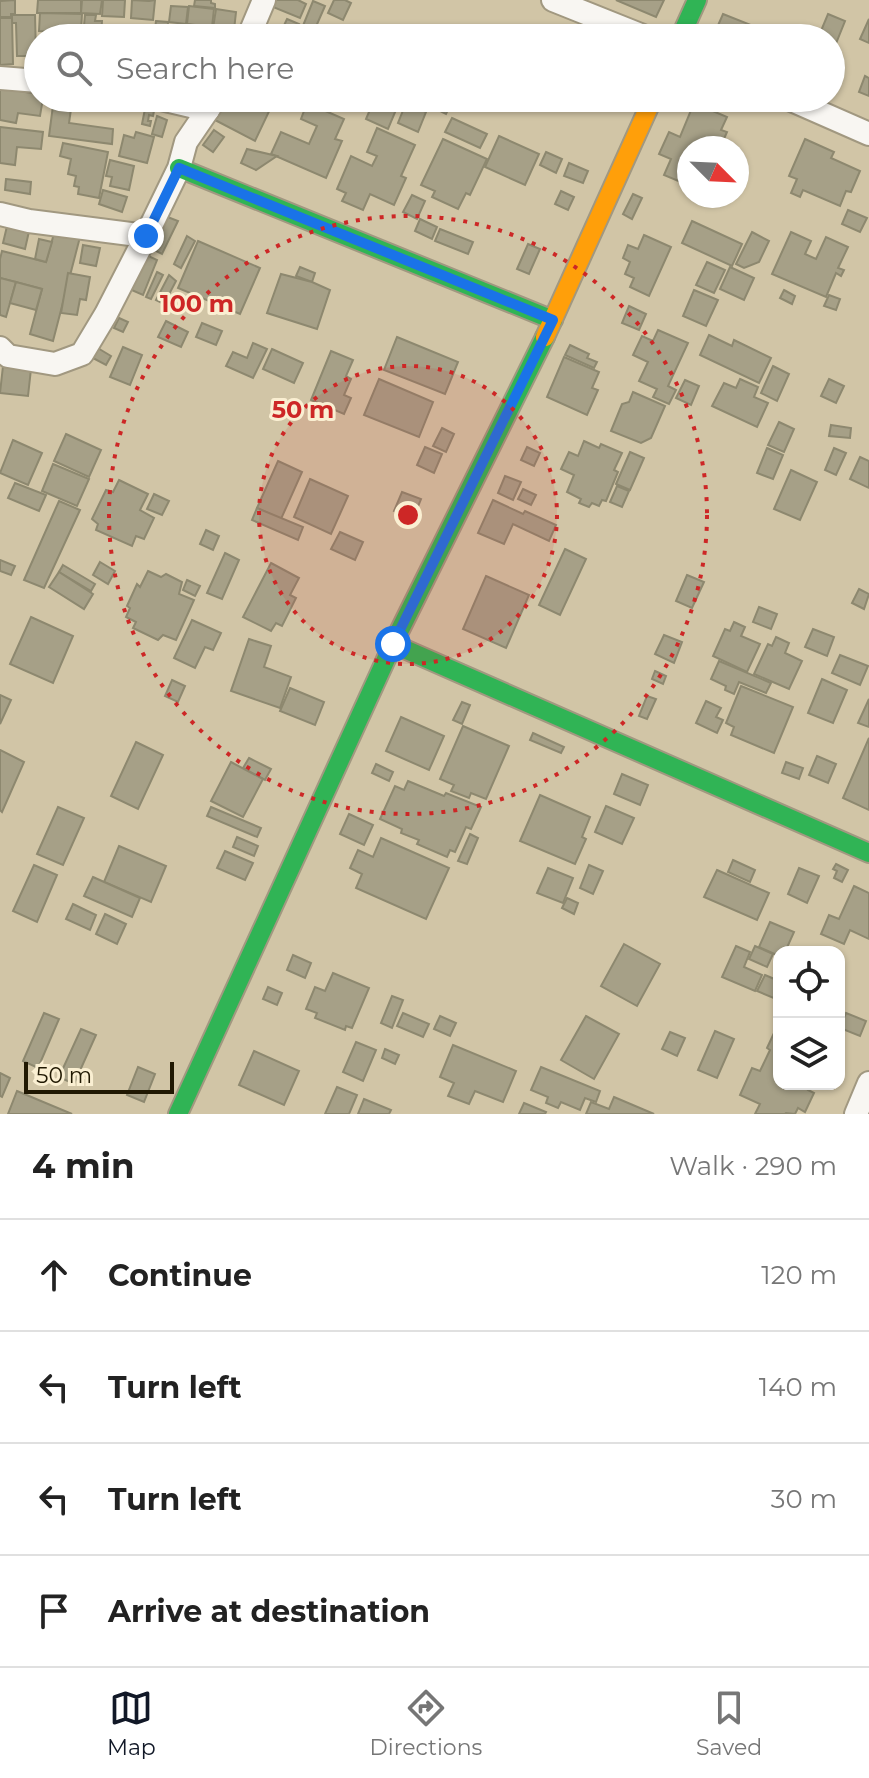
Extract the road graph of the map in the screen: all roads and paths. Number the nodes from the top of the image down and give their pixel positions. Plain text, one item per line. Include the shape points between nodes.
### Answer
1 (264, 0) edge
2 (553, 0) edge
3 (697, 0) edge
4 (254, 24) edge
5 (613, 24) edge
6 (686, 24) edge
7 (0, 78) edge
8 (24, 80) edge
9 (207, 112) edge
10 (647, 112) edge
11 (819, 112) edge
12 (869, 134) edge
13 (179, 168) junction
14 (0, 214) edge
15 (146, 236) junction
16 (553, 320) junction
17 (0, 348) edge
18 (393, 644) junction
19 (869, 853) edge
20 (869, 1083) edge
21 (178, 1114) edge
22 (856, 1114) edge

1 - 4 street
2 - 5 street
3 - 6 street
7 - 8 street
9 - 13 street via 186,142
10 - 16 street
11 - 12 street
13 - 15 street
13 - 16 street
14 - 15 street
15 - 17 street via 82,354 55,364 8,356
16 - 18 street
18 - 19 street
18 - 21 street
20 - 22 street

